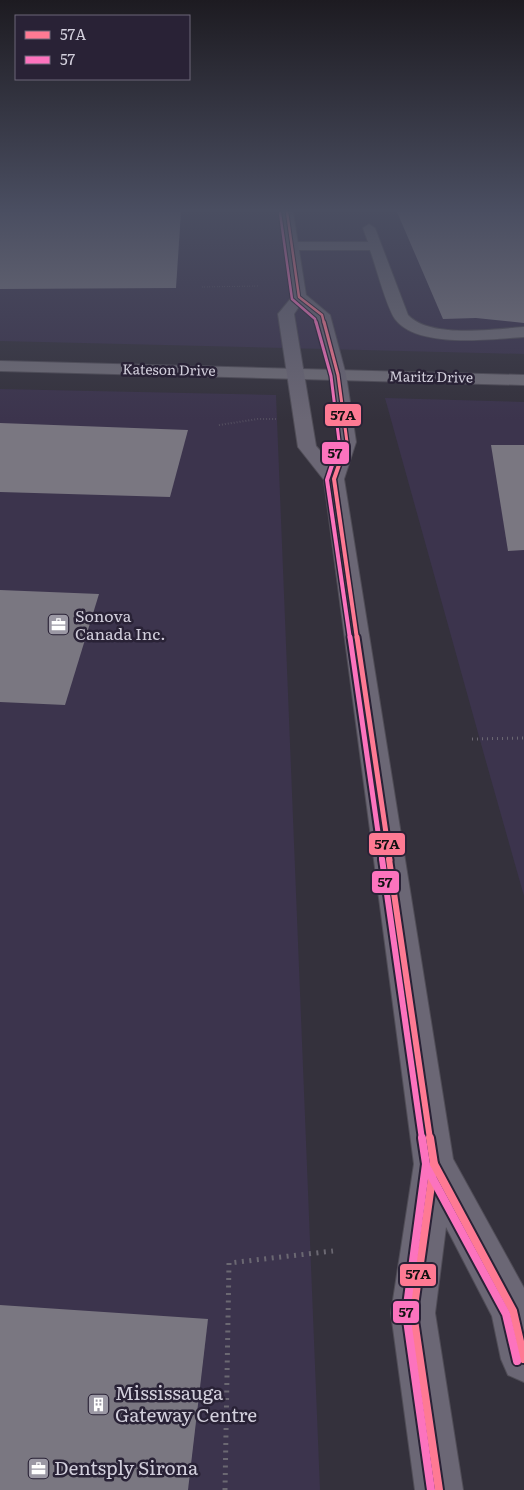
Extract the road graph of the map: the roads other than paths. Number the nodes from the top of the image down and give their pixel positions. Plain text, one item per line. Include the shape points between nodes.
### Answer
1 (297, 282) edge
2 (388, 282) edge
3 (299, 297) junction
4 (524, 332) edge
5 (0, 366) edge
6 (295, 374) junction
7 (338, 375) junction
8 (524, 380) edge
9 (334, 479) junction
10 (434, 1164) junction
11 (524, 1359) edge
12 (439, 1490) edge

1 - 3 main road
2 - 4 street via 403,321 408,325 444,334
3 - 6 main road via 286,314
3 - 7 main road via 322,315
5 - 6 street, Kateson Drive
6 - 7 street, Kateson Drive
6 - 9 main road via 307,447
7 - 8 street, Maritz Drive
7 - 9 main road via 347,442
9 - 10 main road
10 - 11 main road via 513,1310
10 - 12 main road via 413,1313

